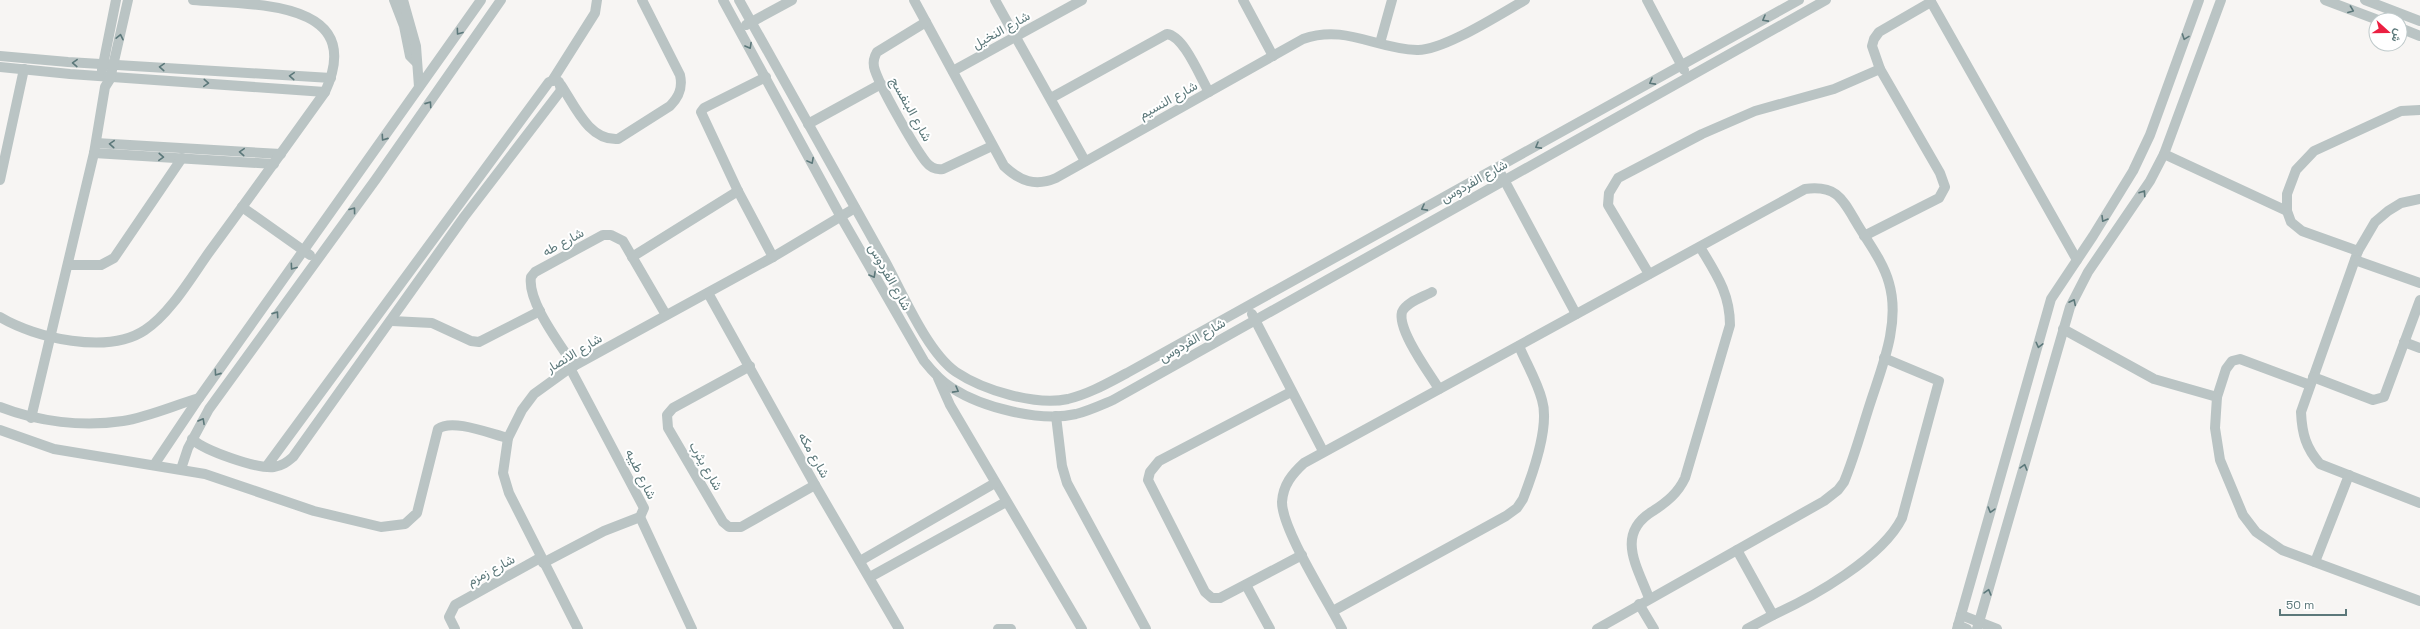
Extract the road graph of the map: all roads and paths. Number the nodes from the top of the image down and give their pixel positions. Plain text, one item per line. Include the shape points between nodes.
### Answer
1 (116, 0) edge
2 (128, 0) edge
3 (193, 0) edge
4 (394, 0) edge
5 (403, 0) edge
6 (481, 0) edge
7 (501, 0) edge
8 (598, 0) edge
9 (642, 0) edge
10 (723, 0) edge
11 (739, 0) edge
12 (792, 0) edge
13 (914, 0) edge
14 (995, 0) edge
15 (1242, 0) edge
16 (1392, 0) edge
17 (1525, 0) edge
18 (1646, 0) edge
19 (1799, 0) edge
20 (1826, 0) edge
21 (2199, 0) edge
22 (2220, 0) edge
23 (2325, 0) edge
24 (2365, 0) edge
25 (1078, 1) edge
26 (1930, 1) edge
27 (2368, 16) edge
28 (2420, 21) edge
29 (751, 22) junction
30 (926, 22) junction
31 (1751, 27) junction
32 (739, 28) junction
33 (2408, 31) edge
34 (2420, 36) edge
35 (1016, 37) junction
36 (1758, 38) junction
37 (1380, 43) junction
38 (0, 56) edge
39 (1273, 56) junction
40 (417, 63) junction
41 (103, 64) junction
42 (114, 64) junction
43 (1682, 66) junction
44 (0, 67) edge
45 (24, 69) junction
46 (1880, 69) junction
47 (953, 71) junction
48 (101, 76) junction
49 (111, 76) junction
50 (766, 77) junction
51 (1688, 77) junction
52 (331, 78) junction
53 (557, 83) junction
54 (881, 84) junction
55 (105, 86) junction
56 (419, 87) junction
57 (325, 92) junction
58 (1209, 92) junction
59 (1051, 98) junction
60 (2420, 110) edge
61 (808, 124) junction
62 (96, 143) junction
63 (992, 146) junction
64 (94, 153) junction
65 (281, 154) junction
66 (2164, 154) junction
67 (182, 158) junction
68 (1085, 161) junction
69 (274, 164) junction
70 (1498, 168) junction
71 (0, 180) edge
72 (1504, 180) junction
73 (738, 191) junction
74 (2420, 199) edge
75 (242, 207) junction
76 (855, 208) junction
77 (2287, 211) junction
78 (841, 217) junction
79 (1864, 236) junction
80 (1700, 247) junction
81 (304, 251) junction
82 (2357, 256) junction
83 (632, 257) junction
84 (773, 257) junction
85 (316, 260) junction
86 (2077, 260) junction
87 (68, 265) junction
88 (1649, 274) junction
89 (2420, 283) edge
90 (1432, 292) dead end
91 (274, 293) junction
92 (708, 293) junction
93 (2420, 300) edge
94 (285, 302) junction
95 (1248, 307) junction
96 (540, 310) junction
97 (1576, 314) junction
98 (666, 315) junction
99 (0, 317) edge
100 (1255, 319) junction
101 (392, 321) junction
102 (2063, 329) junction
103 (51, 338) junction
104 (2404, 342) junction
105 (1518, 346) junction
106 (2420, 348) edge
107 (1884, 358) junction
108 (750, 366) junction
109 (572, 367) junction
110 (937, 376) junction
111 (2311, 381) junction
112 (1439, 389) junction
113 (1292, 392) junction
114 (2217, 397) junction
115 (199, 398) junction
116 (0, 407) edge
117 (1056, 416) junction
118 (31, 418) junction
119 (0, 430) edge
120 (508, 438) junction
121 (192, 439) junction
122 (1323, 451) junction
123 (154, 466) junction
124 (266, 466) junction
125 (181, 470) junction
126 (2349, 475) junction
127 (995, 483) junction
128 (815, 485) junction
129 (1006, 502) junction
130 (2420, 503) edge
131 (640, 517) junction
132 (1737, 550) junction
133 (1302, 555) junction
134 (541, 561) junction
135 (860, 561) junction
136 (2315, 562) junction
137 (870, 577) junction
138 (1246, 585) junction
139 (1649, 598) junction
140 (2420, 601) edge
141 (1639, 604) junction
142 (1333, 611) junction
143 (1773, 615) junction
144 (1961, 615) junction
145 (1978, 625) edge
146 (1960, 628) edge
147 (455, 629) edge
148 (578, 629) edge
149 (692, 629) edge
150 (899, 629) edge
151 (998, 629) edge
152 (1011, 629) edge
153 (1082, 629) edge
154 (1146, 629) edge
155 (1270, 629) edge
156 (1342, 629) edge
157 (1597, 629) edge
158 (1654, 629) edge
159 (1746, 629) edge
160 (1997, 629) edge

1 - 41 street
42 -> 2 street
3 - 52 street via 272,6 311,16 324,25 332,36 335,63
4 - 40 street via 404,26 410,56
5 - 40 street via 413,29
6 -> 56 street
85 -> 7 street
8 - 53 street via 595,12
9 - 53 street via 680,75 682,84 676,100 670,106 618,139 608,140 592,130
10 - 32 street, شارع الفردوس
11 - 29 street, شارع الفردوس
12 - 29 street
13 - 30 street, شارع النسيم
14 - 35 street
15 - 39 street
16 - 37 street
17 - 37 street, شارع النسيم via 1432,48 1418,51
18 - 43 street
19 -> 31 street, شارع الفردوس
20 - 36 street, شارع الفردوس
21 -> 86 street via 2133,171
22 - 66 street
23 -> 27 street
24 - 28 street
25 - 35 street, شارع النخيل
26 - 46 street via 1886,27 1874,39 1873,53
26 - 86 street
29 - 32 street
29 - 61 street, شارع الفردوس
30 - 47 street, شارع النسيم
30 - 54 street, شارع البنفسج via 876,52 874,67
31 - 36 street
31 - 43 street, شارع الفردوس
32 -> 50 street, شارع الفردوس
33 - 34 street
35 - 47 street, شارع النخيل
35 - 59 street
36 - 51 street, شارع الفردوس
37 - 39 street, شارع النسيم via 1346,34 1317,34
41 -> 38 street
39 - 58 street, شارع النسيم
40 - 56 street
41 - 42 street
41 - 48 street
42 - 49 street
52 -> 42 street
43 - 51 street
43 -> 70 street, شارع الفردوس
44 - 45 street
45 - 48 street
45 - 71 street
46 - 79 street via 1940,173 1945,187 1939,198
46 - 88 street via 1834,89 1748,114 1702,134 1618,178 1609,193 1608,205
47 - 63 street, شارع النسيم
48 - 49 street
48 - 55 street
49 - 55 street
49 -> 57 street
50 - 73 street via 704,108 701,112
50 -> 78 street, شارع الفردوس
51 - 72 street, شارع الفردوس
52 - 57 street
53 - 101 street via 559,93 464,217
53 - 124 street
54 - 61 street
54 - 63 street, شارع البنفسج via 916,147 927,163 937,170
55 - 62 street
56 -> 81 street
57 - 65 street
58 - 59 street via 1181,41 1172,34 1167,34
58 - 68 street, شارع النسيم
59 - 68 street
60 - 77 street via 2394,114 2314,151 2296,170 2287,194
61 - 76 street, شارع الفردوس
62 - 64 street
65 -> 62 street
63 - 68 street, شارع النسيم via 1004,166 1014,176 1034,183 1051,180
64 -> 67 street
64 - 87 street
65 - 69 street
66 - 77 street
102 -> 66 street via 2070,307 2088,272 2150,181
67 - 69 street
67 - 87 street via 114,258 100,265
69 - 75 street
70 - 72 street
70 -> 95 street, شارع الفردوس
72 - 97 street
72 - 100 street, شارع الفردوس
73 - 83 street
73 - 84 street
74 - 82 street via 2401,203 2375,222
75 - 81 street
75 - 103 street via 160,318 145,330 106,341
76 - 78 street, شارع الانصار
76 - 95 street, شارع الفردوس via 907,303 945,362 968,379 1009,394 1052,401 1082,395
77 - 82 street via 2291,222 2302,231
78 - 84 street, شارع الانصار
78 -> 110 street, شارع الفردوس via 911,341
79 - 80 street via 1845,202 1835,192 1814,188 1805,189
79 - 107 street via 1889,283 1892,324
80 - 88 street
80 - 139 street via 1726,292 1730,306 1730,325 1685,478 1673,496 1636,525 1631,536 1634,558
81 - 85 street
81 -> 91 street
82 - 89 street
82 - 111 street
83 - 96 street, شارع طه via 623,241 611,235 603,235 535,272 530,284
83 - 98 street, شارع طه
84 - 92 street, شارع الانصار
85 - 94 street
86 -> 144 street via 2051,299
87 - 103 street
88 - 97 street
90 - 112 street via 1408,305 1402,312 1402,319 1404,331
91 - 94 street
91 -> 115 street
92 - 98 street, شارع الانصار
92 - 108 street, شارع مكه
93 - 104 street
121 -> 94 street via 209,408
95 - 100 street
96 - 101 street via 479,342 471,341 432,323
96 - 109 street, شارع طه
97 - 105 street
98 - 109 street, شارع الانصار
99 - 103 street via 14,325
100 - 113 street
100 - 117 street, شارع الفردوس via 1113,400 1076,414
101 - 124 street via 293,457 281,465
102 - 114 street via 2154,379
145 -> 102 street
103 - 118 street
104 - 106 street
104 - 111 street via 2384,397 2378,401
105 - 112 street
105 - 142 street via 1542,400 1545,414 1523,499 1517,508
107 - 132 street via 1851,464 1838,490 1824,501
107 - 143 street via 1939,382 1896,532 1863,561 1810,597
108 - 128 street, شارع مكه
108 - 128 street, شارع يثرب via 673,408 667,415 668,428 723,522 729,527 741,527
109 - 120 street, شارع الانصار via 534,394 522,410
109 - 131 street, شارع طيبه via 643,504 643,513
110 -> 117 street, شارع الفردوس via 952,388 993,406 1015,412
110 - 127 street via 950,405
111 - 114 street via 2240,359 2232,361 2226,369
111 - 126 street via 2301,412 2302,431 2309,451 2320,464
112 - 122 street
113 - 122 street
113 - 138 street via 1159,460 1150,472 1148,480 1205,592 1212,598 1220,598
114 - 136 street via 2215,428 2220,460 2244,515 2256,532 2270,543
115 - 118 street via 124,421 71,422
115 - 123 street
116 - 118 street
117 - 154 street via 1062,466 1067,484
119 - 123 street via 54,449
120 - 125 street via 452,424 441,426 438,429 417,513 405,524 395,526 381,527 336,518 212,476
120 - 134 street, شارع الانصار via 503,473 509,493
121 - 124 street via 209,451
121 - 125 street
122 - 133 street via 1292,474 1285,488 1282,503 1285,518
123 - 125 street
126 - 130 street
126 - 136 street
127 - 129 street
127 - 135 street
128 - 135 street, شارع مكه
129 - 137 street
129 - 153 street
131 - 134 street, شارع طيبه
131 - 149 street
132 - 139 street
132 - 143 street
133 - 138 street
133 - 142 street
134 - 147 street, شارع زمزم via 455,605 450,617
134 - 148 street, شارع الانصار
135 - 137 street, شارع مكه
136 - 140 street
137 - 150 street, شارع مكه
138 - 155 street
139 - 141 street
141 - 157 street
141 - 158 street
142 - 156 street
143 - 159 street
144 - 145 street
144 - 146 street
145 - 160 street
151 - 152 street

